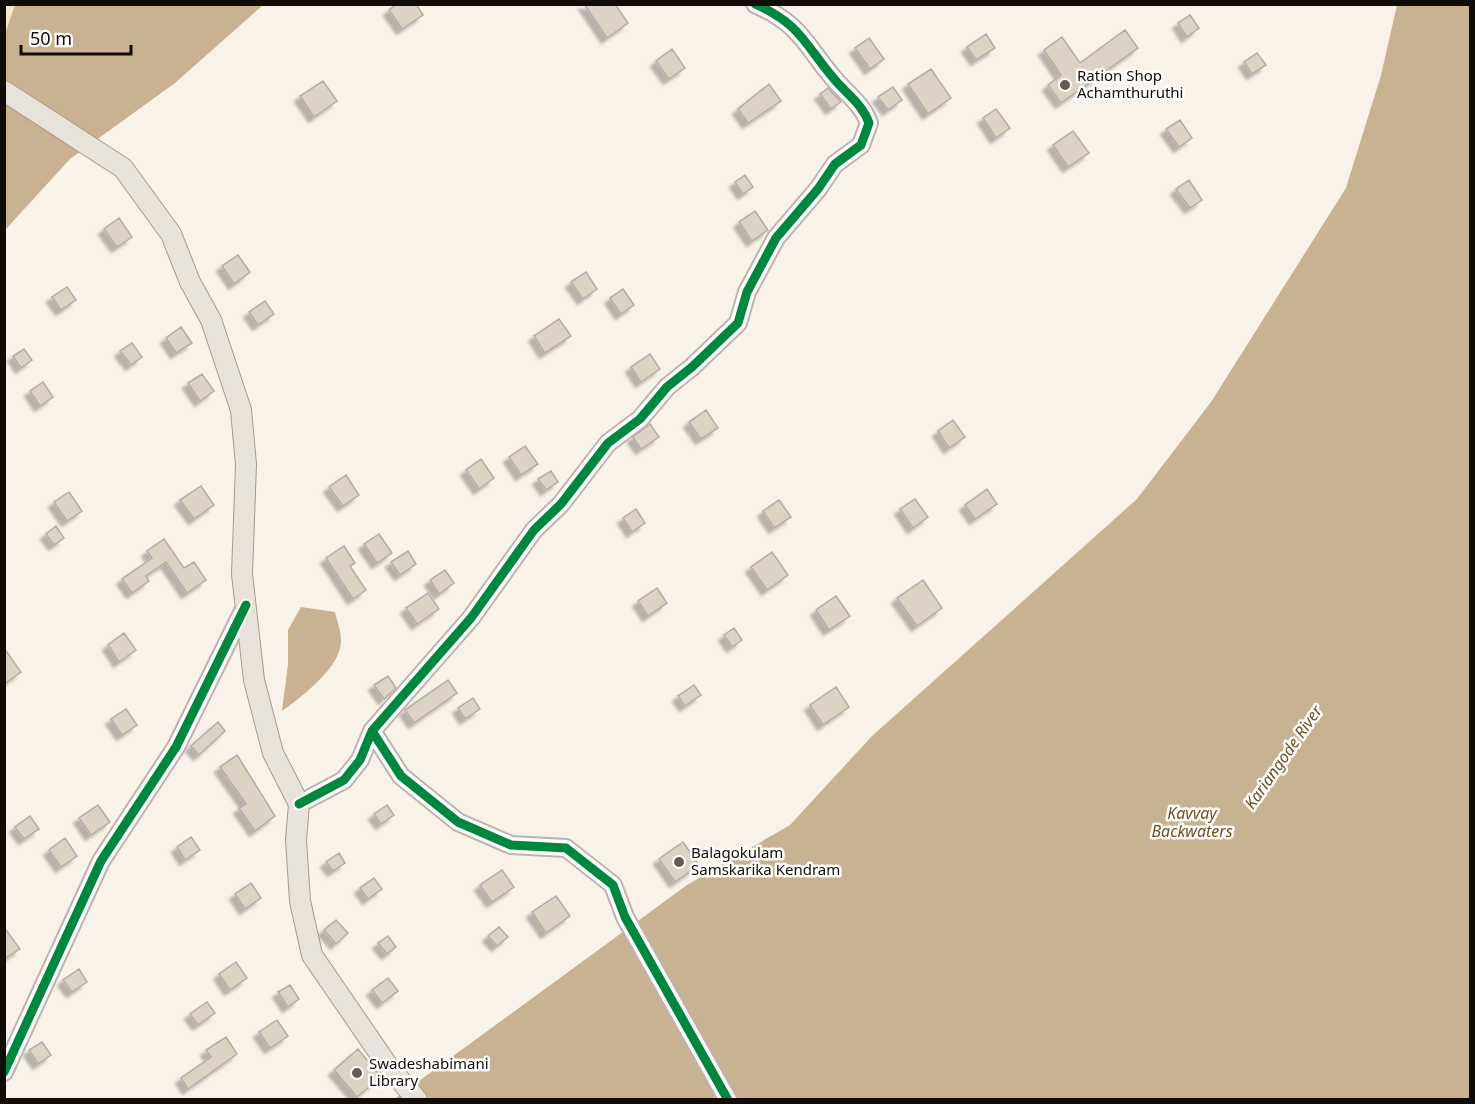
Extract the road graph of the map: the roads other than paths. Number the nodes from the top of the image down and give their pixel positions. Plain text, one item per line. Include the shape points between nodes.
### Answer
1 (755, 4) edge
2 (4, 91) edge
3 (246, 605) junction
4 (372, 731) junction
5 (299, 804) junction
6 (4, 1071) edge
7 (417, 1100) edge
8 (728, 1100) edge

1 - 4 street via 780,15 803,35 863,109 869,123 861,145 836,164 776,238 747,292 738,323 667,387 640,419 608,443 561,504 534,530 471,618
2 - 3 main road via 123,168 171,234 190,282 211,320 241,410 246,465 242,574
3 - 5 main road via 254,680 273,753
3 - 6 street via 176,747 101,861
4 - 5 street via 360,760 344,780
4 - 8 street via 401,776 458,822 511,845 566,848 613,885 625,917
5 - 7 main road via 296,840 300,901 312,955 386,1064

